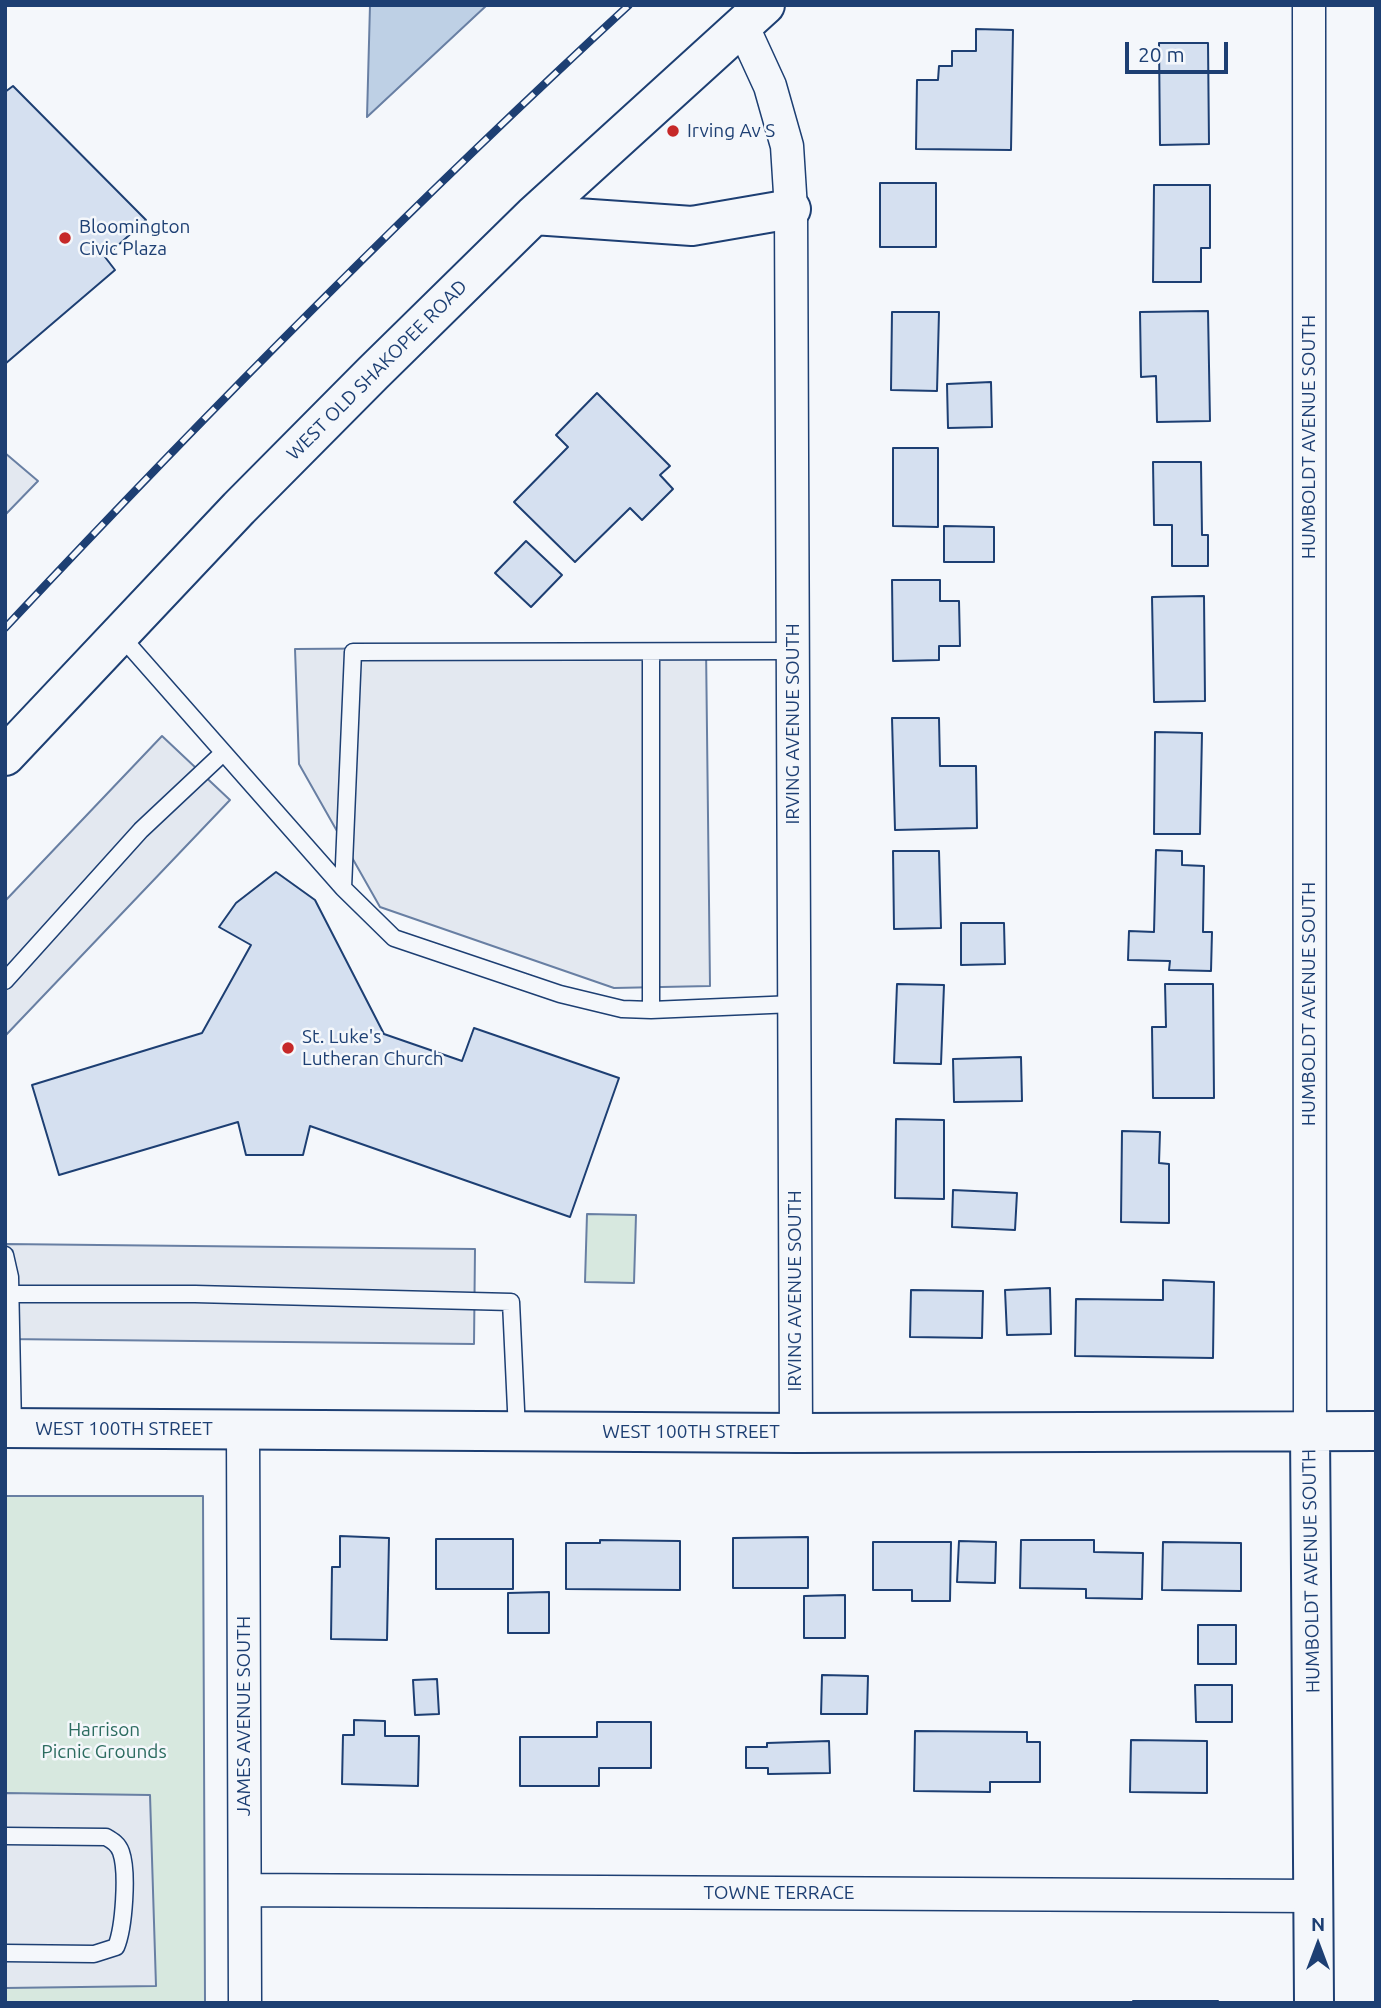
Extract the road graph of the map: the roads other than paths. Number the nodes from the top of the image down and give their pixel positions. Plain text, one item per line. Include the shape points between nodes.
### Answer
1 (1309, 5) edge
2 (753, 15) edge
3 (791, 209) junction
4 (534, 215) junction
5 (120, 634) junction
6 (793, 651) junction
7 (651, 652) junction
8 (223, 753) junction
9 (6, 756) edge
10 (343, 888) junction
11 (5, 981) edge
12 (794, 1004) junction
13 (650, 1010) junction
14 (5, 1255) edge
15 (8, 1294) edge
16 (9, 1429) edge
17 (243, 1429) junction
18 (1310, 1430) junction
19 (517, 1431) junction
20 (1376, 1431) edge
21 (796, 1433) junction
22 (5, 1836) edge
23 (245, 1889) junction
24 (1314, 1896) junction
25 (5, 1953) edge
26 (245, 2003) edge
27 (1314, 2003) edge

1 - 18 street, HUMBOLDT AVENUE SOUTH
2 - 3 street, IRVING AVENUE SOUTH via 787,146
2 - 4 street, WEST OLD SHAKOPEE ROAD
3 - 4 street via 692,226
3 - 6 street, IRVING AVENUE SOUTH
4 - 5 street, WEST OLD SHAKOPEE ROAD
5 - 8 lane
5 - 9 street, WEST OLD SHAKOPEE ROAD
6 - 7 lane
6 - 12 street, IRVING AVENUE SOUTH
7 - 10 lane via 353,652
7 - 13 lane
8 - 10 lane
8 - 11 lane via 141,830
10 - 13 lane via 394,938 560,994 622,1009
12 - 13 lane
12 - 21 street, IRVING AVENUE SOUTH
14 - 15 lane
15 - 16 lane
15 - 19 lane via 511,1302
16 - 17 street, WEST 100TH STREET
17 - 19 street, WEST 100TH STREET
17 - 23 street, JAMES AVENUE SOUTH
18 - 20 street, WEST 100TH STREET
18 - 21 street, WEST 100TH STREET
18 - 24 street, HUMBOLDT AVENUE SOUTH
19 - 21 street, WEST 100TH STREET
22 - 25 lane via 106,1837 117,1843 122,1854 123,1928 117,1947 94,1954
23 - 24 street, TOWNE TERRACE
23 - 26 street, JAMES AVENUE SOUTH
24 - 27 street, HUMBOLDT AVENUE SOUTH

